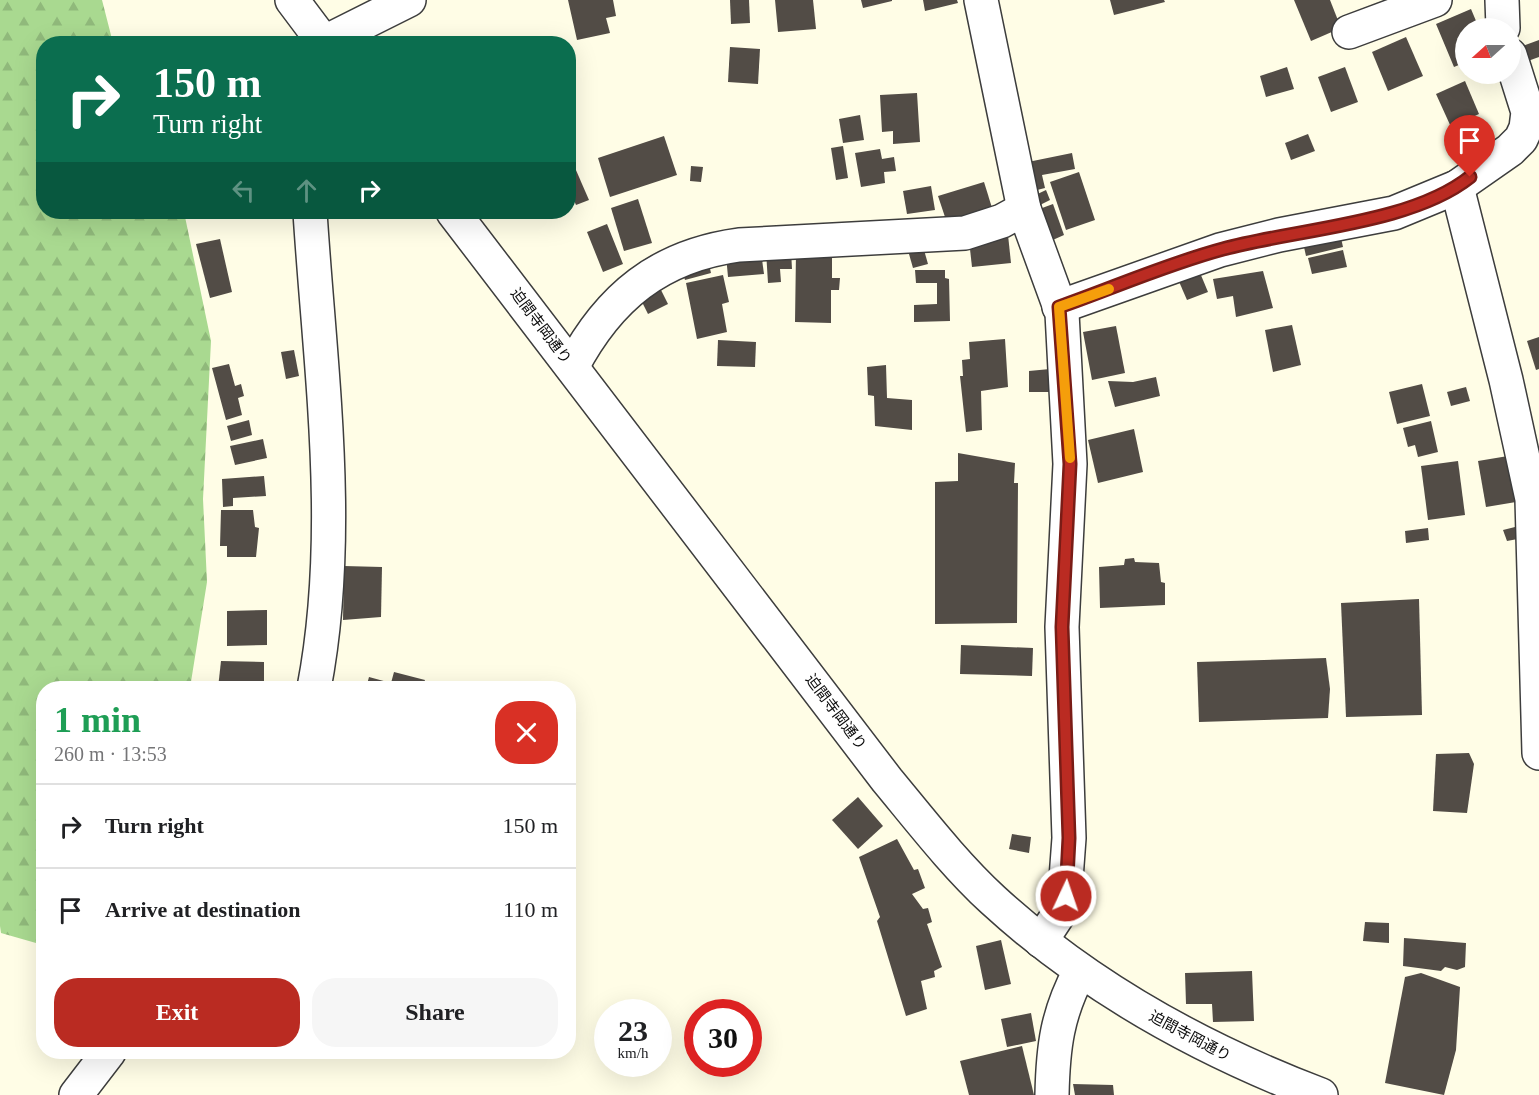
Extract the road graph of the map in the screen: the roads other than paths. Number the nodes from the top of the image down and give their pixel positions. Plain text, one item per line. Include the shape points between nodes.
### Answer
1 (292, 0) edge
2 (409, 0) edge
3 (981, 0) edge
4 (1435, 0) edge
5 (1502, 0) edge
6 (1503, 18) edge
7 (1349, 32) dead end
8 (318, 36) edge
9 (337, 36) edge
10 (1519, 84) edge
11 (1457, 187) junction
12 (1024, 209) junction
13 (310, 219) edge
14 (458, 219) edge
15 (1059, 307) junction
16 (572, 367) junction
17 (1535, 498) edge
18 (315, 681) edge
19 (1539, 753) edge
20 (1041, 940) junction
21 (1080, 971) junction
22 (104, 1059) edge
23 (76, 1095) edge
24 (1052, 1095) edge
25 (1321, 1095) edge

1 - 8 street
2 - 9 street
3 - 12 street
4 - 7 street
5 - 6 street
10 - 11 street via 1528,112 1521,139
11 - 15 street via 1394,213 1220,250
11 - 17 street
12 - 15 street
12 - 16 street via 965,233 706,250 665,267 630,290 603,318
13 - 18 street via 328,470 328,579 324,636
14 - 16 street, 迫間寺岡通り
15 - 20 street via 1070,464 1062,627 1069,838 1064,906
16 - 20 street, 迫間寺岡通り via 894,789 992,899
17 - 19 street
20 - 21 street, 迫間寺岡通り
21 - 24 street via 1060,1015 1053,1054
21 - 25 street, 迫間寺岡通り via 1208,1048
22 - 23 street

